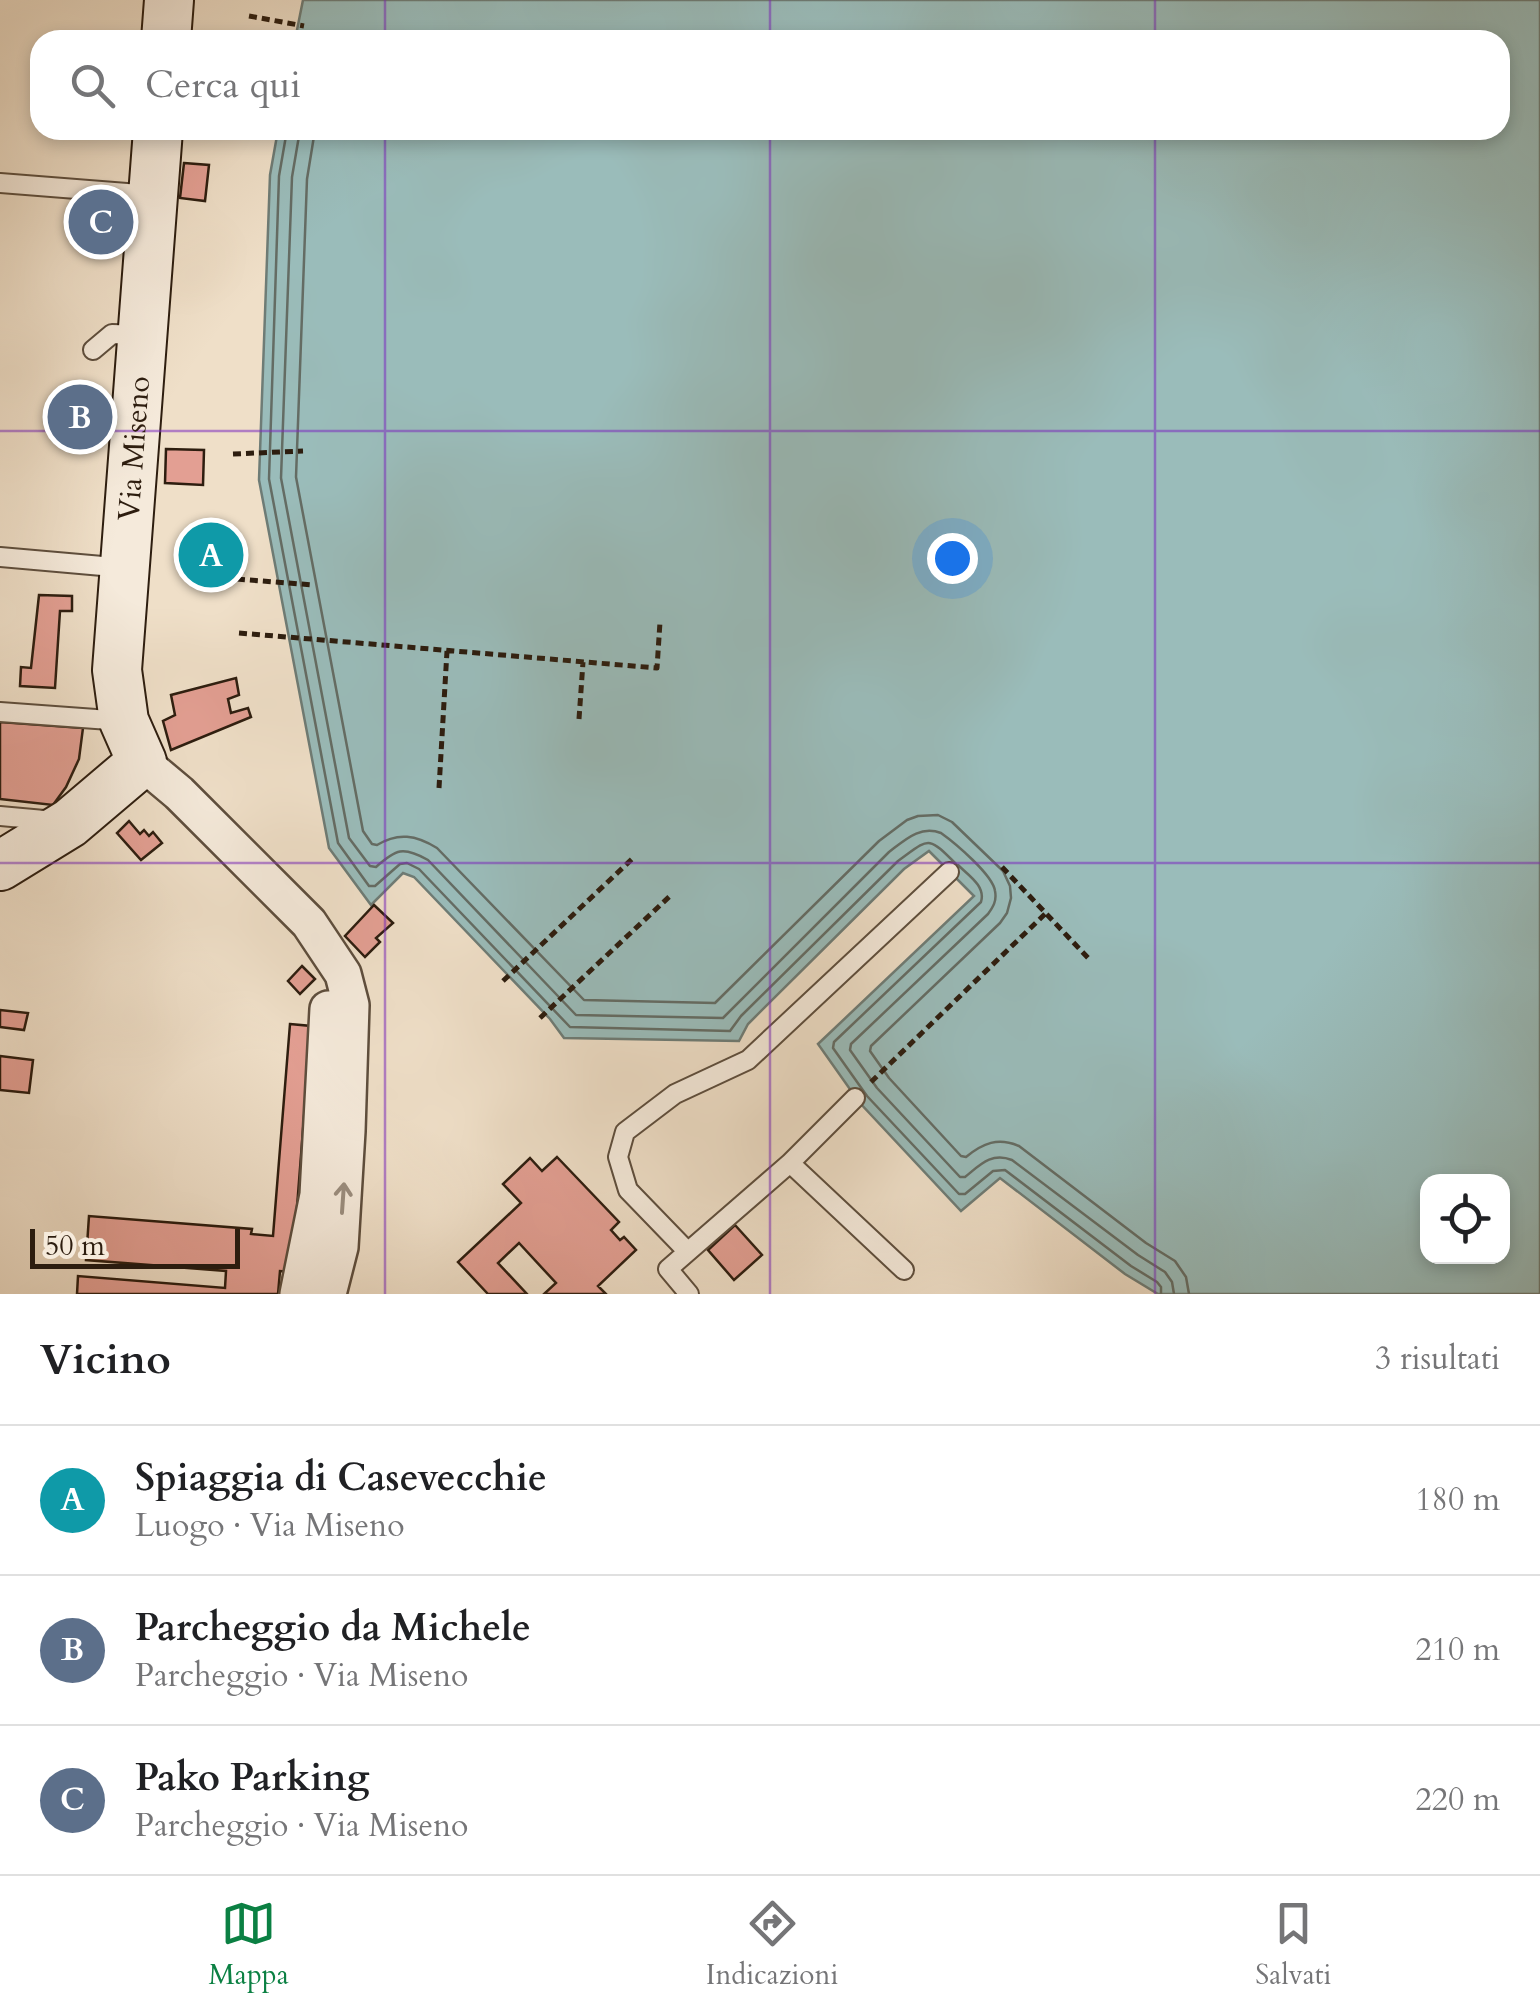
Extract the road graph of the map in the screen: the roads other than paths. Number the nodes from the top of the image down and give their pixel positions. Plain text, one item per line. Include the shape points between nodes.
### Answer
1 (170, 0) edge
2 (167, 30) edge
3 (157, 140) edge
4 (0, 182) edge
5 (152, 195) junction
6 (144, 335) junction
7 (94, 350) dead end
8 (0, 557) edge
9 (126, 568) junction
10 (0, 712) edge
11 (133, 742) junction
12 (0, 816) edge
13 (70, 823) junction
14 (0, 866) edge
15 (949, 872) dead end
16 (328, 948) junction
17 (855, 1098) road end
18 (790, 1163) junction
19 (687, 1251) junction
20 (904, 1270) dead end
21 (298, 1294) edge
22 (328, 1294) edge
23 (689, 1294) edge

1 - 2 main road
3 - 5 main road, Via Miseno
4 - 5 lane
5 - 6 main road, Via Miseno
6 - 7 lane via 112,334
6 - 9 main road, Via Miseno
8 - 9 lane
9 - 11 main road, Via Miseno via 116,670
10 - 11 lane
11 - 13 main road
11 - 16 street
12 - 13 lane
13 - 14 main road
15 - 19 lane via 748,1060 675,1094 624,1132 618,1157 628,1190
16 - 21 street via 318,1195
22 -> 16 street via 340,1247 351,1006
17 - 18 lane
18 - 19 lane
18 - 20 lane
19 - 23 lane via 668,1270

